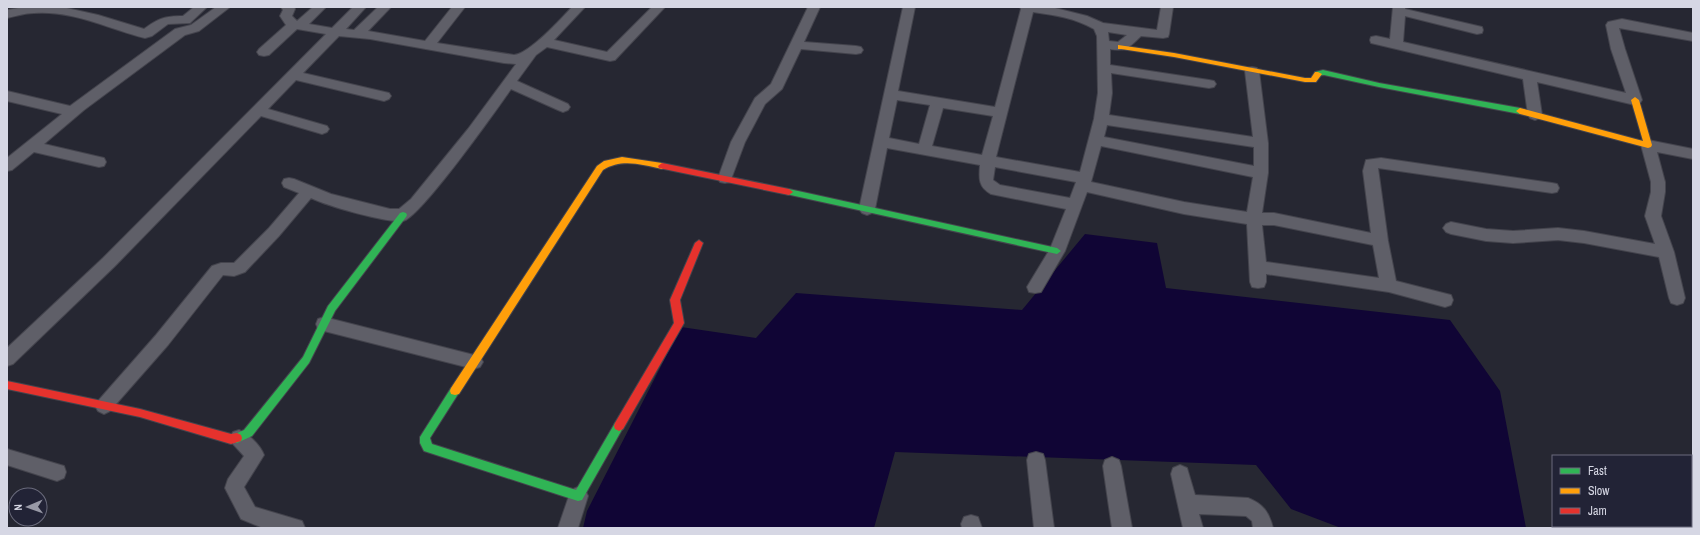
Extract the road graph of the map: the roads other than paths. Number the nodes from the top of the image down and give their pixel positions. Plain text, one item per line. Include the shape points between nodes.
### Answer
1 (201, 7) edge
2 (224, 7) edge
3 (287, 7) edge
4 (320, 7) edge
5 (360, 7) edge
6 (385, 7) edge
7 (460, 7) edge
8 (579, 7) edge
9 (659, 7) edge
10 (814, 7) edge
11 (909, 7) edge
12 (1027, 7) edge
13 (1167, 7) edge
14 (1399, 9) edge
15 (1060, 10) edge
16 (7, 14) edge
17 (297, 25) junction
18 (1100, 27) junction
19 (1477, 30) dead end
20 (335, 32) junction
21 (1138, 32) junction
22 (357, 34) junction
23 (1693, 37) edge
24 (1376, 40) dead end
25 (543, 42) junction
26 (796, 44) junction
27 (1103, 44) junction
28 (428, 45) junction
29 (1396, 45) junction
30 (1122, 47) junction
31 (856, 50) dead end
32 (264, 52) dead end
33 (530, 53) junction
34 (1105, 68) junction
35 (1252, 71) junction
36 (293, 75) junction
37 (1530, 77) junction
38 (509, 83) junction
39 (1209, 84) dead end
40 (891, 94) junction
41 (7, 96) edge
42 (384, 96) dead end
43 (1634, 100) junction
44 (938, 102) junction
45 (563, 107) dead end
46 (78, 108) junction
47 (258, 111) junction
48 (1000, 113) junction
49 (1535, 114) junction
50 (1101, 120) junction
51 (322, 130) dead end
52 (1096, 140) junction
53 (881, 142) junction
54 (1262, 143) junction
55 (32, 146) junction
56 (1648, 146) junction
57 (924, 150) junction
58 (1693, 154) edge
59 (988, 161) junction
60 (99, 162) dead end
61 (7, 166) edge
62 (1261, 173) junction
63 (725, 178) junction
64 (1084, 182) junction
65 (289, 183) dead end
66 (1552, 188) dead end
67 (309, 191) junction
68 (1076, 205) junction
69 (867, 209) junction
70 (403, 215) junction
71 (1254, 219) junction
72 (1451, 228) dead end
73 (1380, 241) junction
74 (699, 243) dead end
75 (1057, 251) junction
76 (1666, 252) junction
77 (1389, 286) junction
78 (1035, 287) dead end
79 (1677, 298) dead end
80 (1445, 300) dead end
81 (324, 324) junction
82 (7, 358) edge
83 (474, 362) junction
84 (7, 385) edge
85 (104, 406) junction
86 (239, 438) junction
87 (7, 457) edge
88 (1036, 460) dead end
89 (1112, 466) dead end
90 (57, 472) dead end
91 (1180, 474) dead end
92 (578, 496) junction
93 (1187, 504) junction
94 (295, 528) edge
95 (568, 528) edge
96 (1044, 528) edge
97 (1122, 528) edge
98 (1193, 528) edge
99 (1263, 528) edge

1 - 16 street via 186,20 168,20 145,34 59,10 34,9
2 - 46 street via 195,28 180,32
3 - 17 street via 289,9 286,16 290,22
4 - 17 street
5 - 20 street
6 - 22 street
7 - 28 street
8 - 25 street
9 - 25 street via 610,57
10 - 26 street
11 - 40 street
12 - 15 street
12 - 48 street
13 - 21 street via 1163,34
14 - 19 street
14 - 29 street
15 - 18 street
17 - 20 street
17 - 32 street
18 - 21 street
18 - 27 street
20 - 22 street
20 - 36 street
21 - 30 street
22 - 28 street
23 - 43 street via 1622,23 1612,25
24 - 29 street
25 - 33 street
26 - 31 street
26 - 63 street via 777,86 760,101 742,135
27 - 30 street
27 - 34 street
28 - 33 street via 504,59 519,59
29 - 37 street
30 - 35 street
33 - 38 street
34 - 39 street
34 - 50 street
35 - 49 street via 1309,81 1313,80 1318,72 1323,72
35 - 54 street
36 - 42 street
36 - 47 street
37 - 43 street
37 - 49 street
38 - 45 street
38 - 70 street via 416,203
40 - 44 street
40 - 53 street
41 - 46 street via 69,111
43 - 56 street
44 - 48 street
44 - 57 street
46 - 55 street
47 - 51 street
47 - 82 street via 105,266
48 - 59 street
49 - 56 street
50 - 52 street
50 - 54 street
52 - 62 street
52 - 64 street
53 - 57 street
53 - 69 street
54 - 62 street
55 - 60 street
55 - 61 street
56 - 58 street
56 - 76 street via 1658,182 1653,216
57 - 59 street
59 - 64 street
59 - 68 street via 986,180 988,186 996,190
62 - 71 street
63 - 69 street
63 - 83 street via 628,160 608,161 597,172
64 - 68 street
64 - 71 street via 1184,208
65 - 67 street
66 - 73 street via 1381,163 1371,164
67 - 70 street via 327,199 390,215
67 - 85 street via 239,268 218,270 162,340
68 - 75 street
69 - 75 street
70 - 81 street via 347,286
71 - 73 street via 1274,220
71 - 77 street via 1258,274
72 - 76 street via 1513,237 1558,234
73 - 77 street
74 - 92 street via 675,300 680,323
75 - 78 street
76 - 79 street
77 - 80 street
81 - 83 street
81 - 86 street via 306,360 248,433
83 - 92 street via 425,437 424,443 428,448
84 - 85 street
85 - 86 street via 140,413 231,439
86 - 94 street via 255,455 235,485 248,512 254,517
87 - 90 street
88 - 96 street
89 - 97 street
91 - 93 street
92 - 95 street
93 - 98 street
93 - 99 street via 1248,507 1261,516

